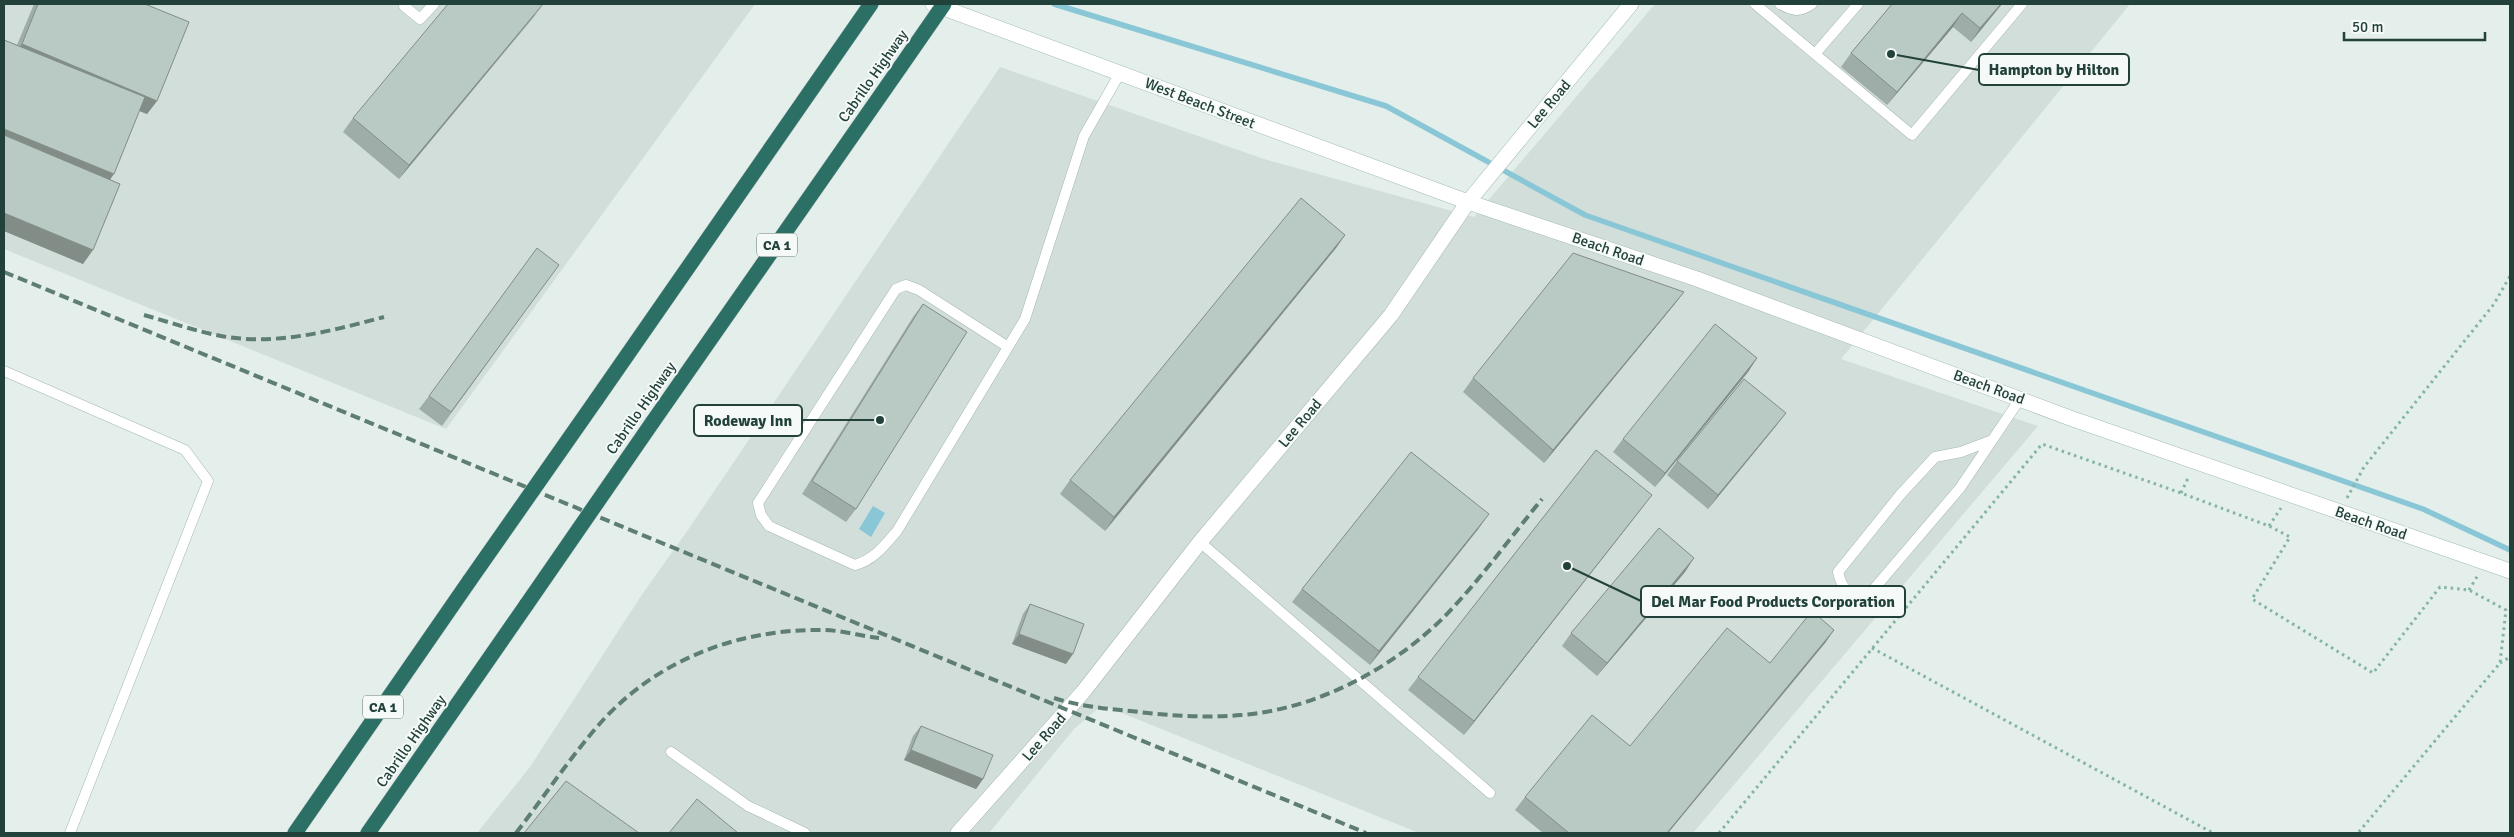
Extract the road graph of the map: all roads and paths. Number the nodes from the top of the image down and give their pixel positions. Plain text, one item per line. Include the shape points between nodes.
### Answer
1 (406, 4) edge
2 (434, 4) edge
3 (871, 4) edge
4 (933, 4) edge
5 (944, 4) edge
6 (1632, 4) edge
7 (1755, 4) edge
8 (1780, 4) edge
9 (1812, 4) edge
10 (1858, 4) edge
11 (2022, 4) edge
12 (1815, 54) junction
13 (1120, 73) junction
14 (1468, 202) junction
15 (2510, 276) edge
16 (1008, 347) junction
17 (4, 371) edge
18 (2020, 399) junction
19 (1990, 441) junction
20 (2340, 512) junction
21 (1200, 542) junction
22 (2510, 571) edge
23 (1872, 648) junction
24 (2510, 658) edge
25 (2500, 663) junction
26 (671, 752) dead end
27 (1490, 793) dead end
28 (793, 831) edge
29 (70, 833) edge
30 (295, 833) edge
31 (368, 833) edge
32 (805, 833) edge
33 (958, 833) edge
34 (1719, 833) edge
35 (2213, 833) edge
36 (2358, 833) edge

1 - 2 lane via 404,6 420,19
3 - 30 highway, CA 1, bridge
4 - 13 main road, West Beach Street
5 - 31 highway, Cabrillo Highway / CA 1, bridge
6 - 14 main road, Lee Road
7 - 12 lane
8 - 9 lane via 1793,11
10 - 12 lane
11 - 12 lane via 1912,135
13 - 14 main road, West Beach Street
13 - 16 lane via 1084,136 1026,319
14 - 18 main road, Beach Road via 1698,279
14 - 21 main road, Lee Road via 1391,315
15 - 20 path via 2494,304 2364,467
16 - 16 lane via 897,530 868,561 855,565 769,526 761,515 758,503 896,289 906,285 919,290
17 - 29 lane via 185,450 208,481
18 - 19 lane
18 - 20 main road, Beach Road
19 - 19 lane via 1935,457 1838,572 1845,590 1853,596 1864,597 1873,590 1960,488
20 - 22 main road, Beach Road
21 - 27 lane
21 - 33 main road, Lee Road via 1100,672
23 - 25 path via 2042,444 2216,506 2290,537 2252,599 2373,673 2440,587 2469,590 2506,610
23 - 34 path
23 - 35 path
24 - 25 path
25 - 36 path
26 - 28 lane via 748,806
28 - 32 lane

